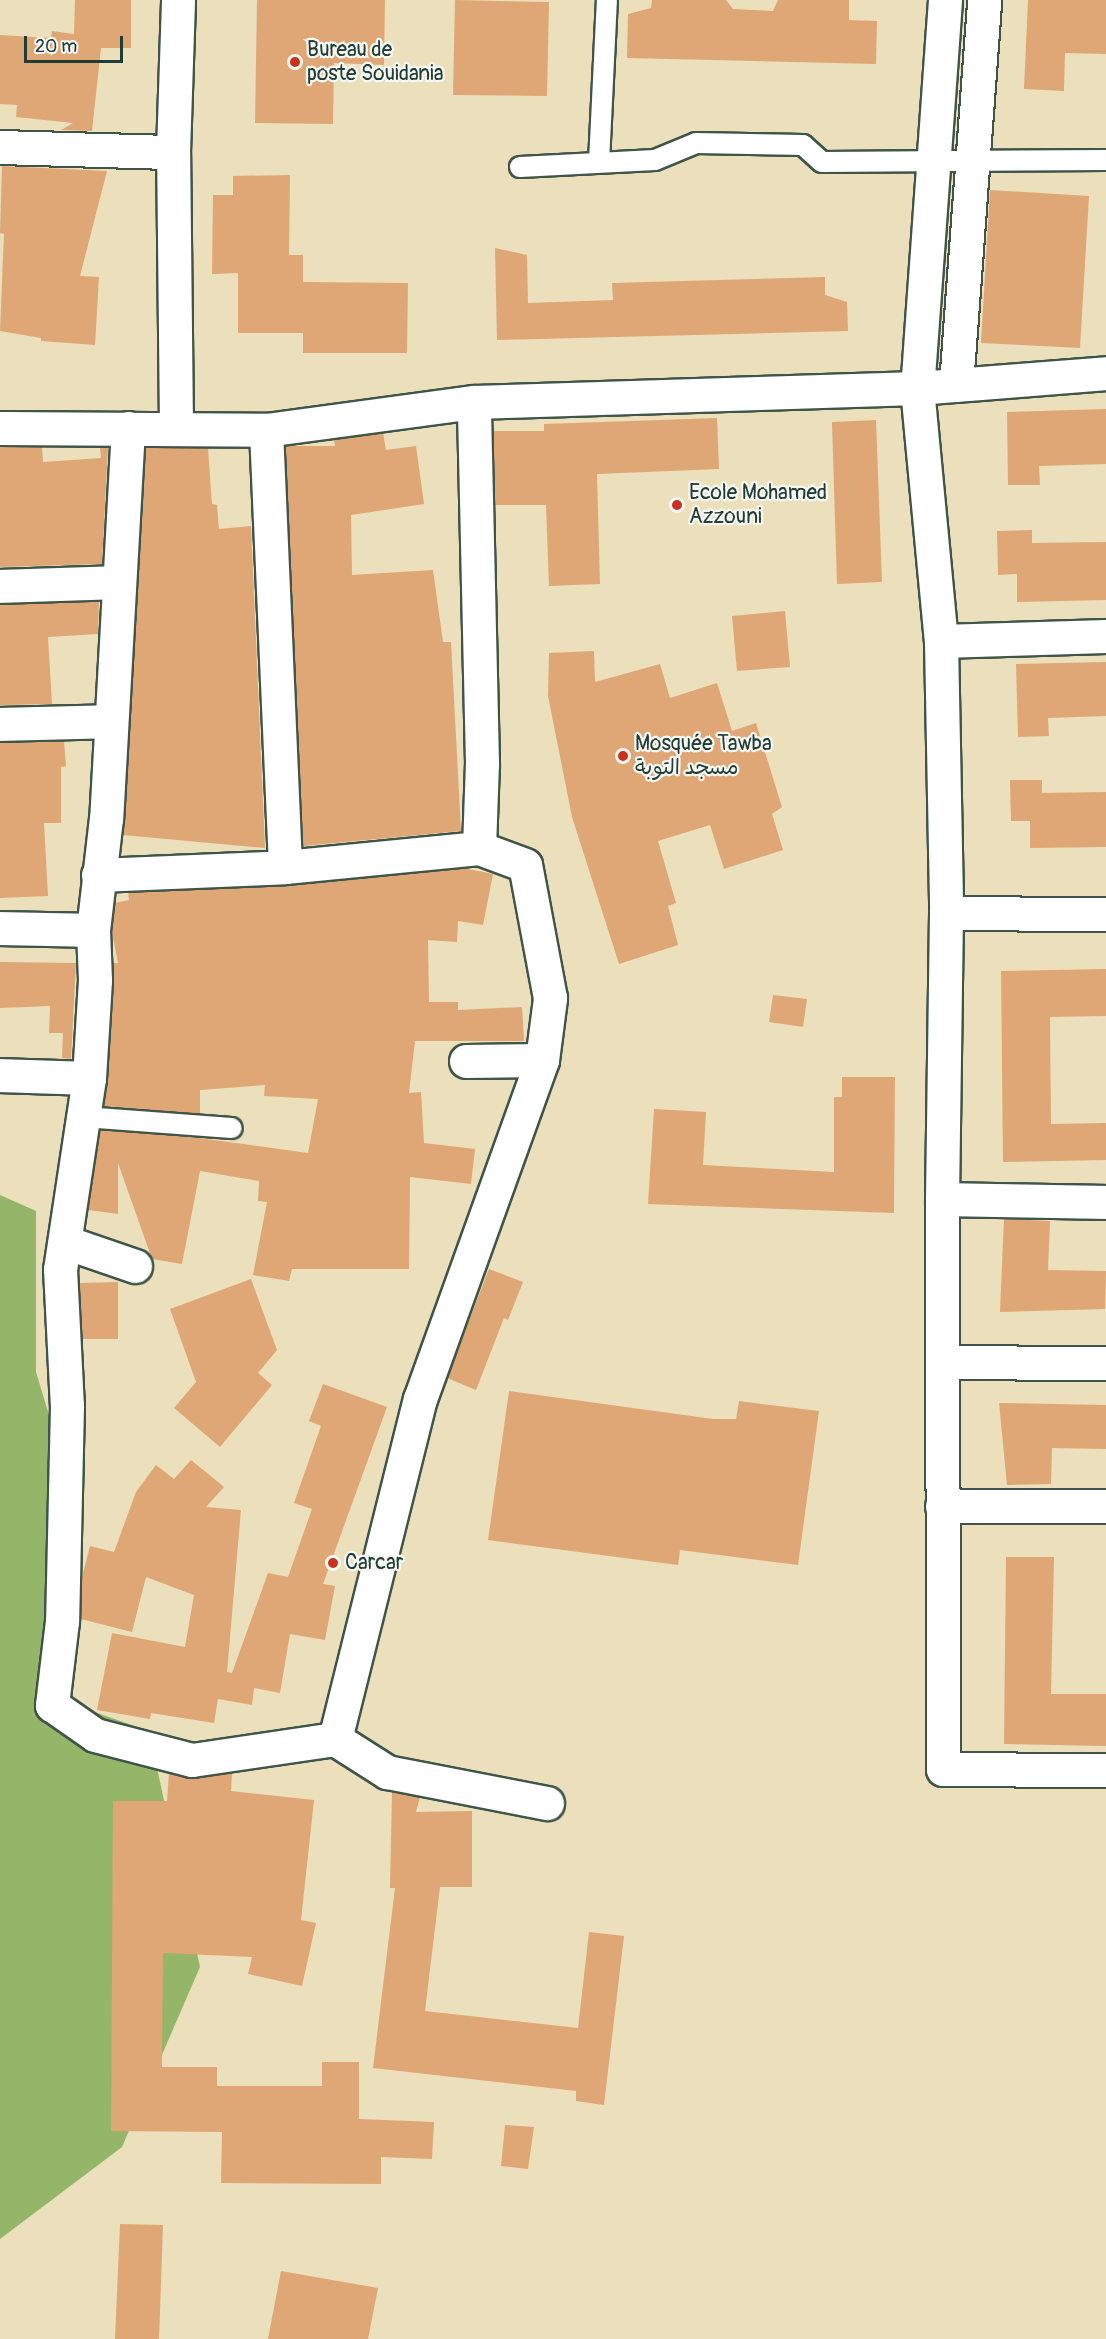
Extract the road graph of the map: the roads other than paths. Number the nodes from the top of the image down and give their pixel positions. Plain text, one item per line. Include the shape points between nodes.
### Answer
1 (178, 0) edge
2 (607, 0) edge
3 (945, 0) edge
4 (984, 0) edge
5 (0, 147) edge
6 (173, 152) junction
7 (1106, 160) edge
8 (600, 162) junction
9 (935, 162) junction
10 (971, 162) junction
11 (519, 168) dead end
12 (1106, 373) edge
13 (956, 385) junction
14 (917, 388) junction
15 (474, 402) junction
16 (0, 428) edge
17 (128, 428) junction
18 (176, 428) junction
19 (266, 430) junction
20 (119, 582) junction
21 (0, 586) edge
22 (1106, 636) edge
23 (941, 641) junction
24 (111, 721) junction
25 (0, 724) edge
26 (479, 848) junction
27 (285, 867) junction
28 (98, 875) junction
29 (946, 913) junction
30 (1106, 914) edge
31 (0, 928) edge
32 (93, 930) junction
33 (542, 1060) junction
34 (466, 1061) dead end
35 (0, 1075) edge
36 (89, 1078) junction
37 (84, 1118) junction
38 (232, 1128) dead end
39 (942, 1199) junction
40 (1106, 1202) edge
41 (65, 1242) junction
42 (135, 1266) dead end
43 (944, 1362) junction
44 (1106, 1363) edge
45 (942, 1506) junction
46 (1106, 1506) edge
47 (335, 1739) junction
48 (1106, 1770) edge
49 (547, 1803) dead end

1 - 6 street
2 - 8 lane
3 - 9 street
4 - 10 street
5 - 6 street
6 - 18 street
7 - 10 lane
8 - 9 lane via 655,160 696,143 803,145 822,162
8 - 11 lane
9 - 10 lane
9 - 14 street
10 - 13 street
12 - 13 street
13 - 14 street
14 - 15 street
14 - 23 street
15 - 19 street
15 - 26 street via 482,763
16 - 17 street
17 - 18 street
17 - 20 street
18 - 19 street
19 - 27 street
20 - 21 street
20 - 24 street
22 - 23 street
23 - 29 street
24 - 25 street
24 - 28 street
26 - 27 street
26 - 33 street via 525,865 550,998
27 - 28 street
28 - 32 street
29 - 30 street
29 - 39 street
31 - 32 street
32 - 36 street via 95,980
33 - 34 street
33 - 47 street via 420,1399
35 - 36 street
36 - 37 street
37 - 38 lane
37 - 41 street
39 - 40 street
39 - 43 street
41 - 42 street
41 - 47 street via 60,1269 67,1405 62,1621 52,1705 95,1735 192,1760
43 - 44 street
43 - 45 street
45 - 46 street
45 - 48 street via 943,1769
47 - 49 street via 387,1772

